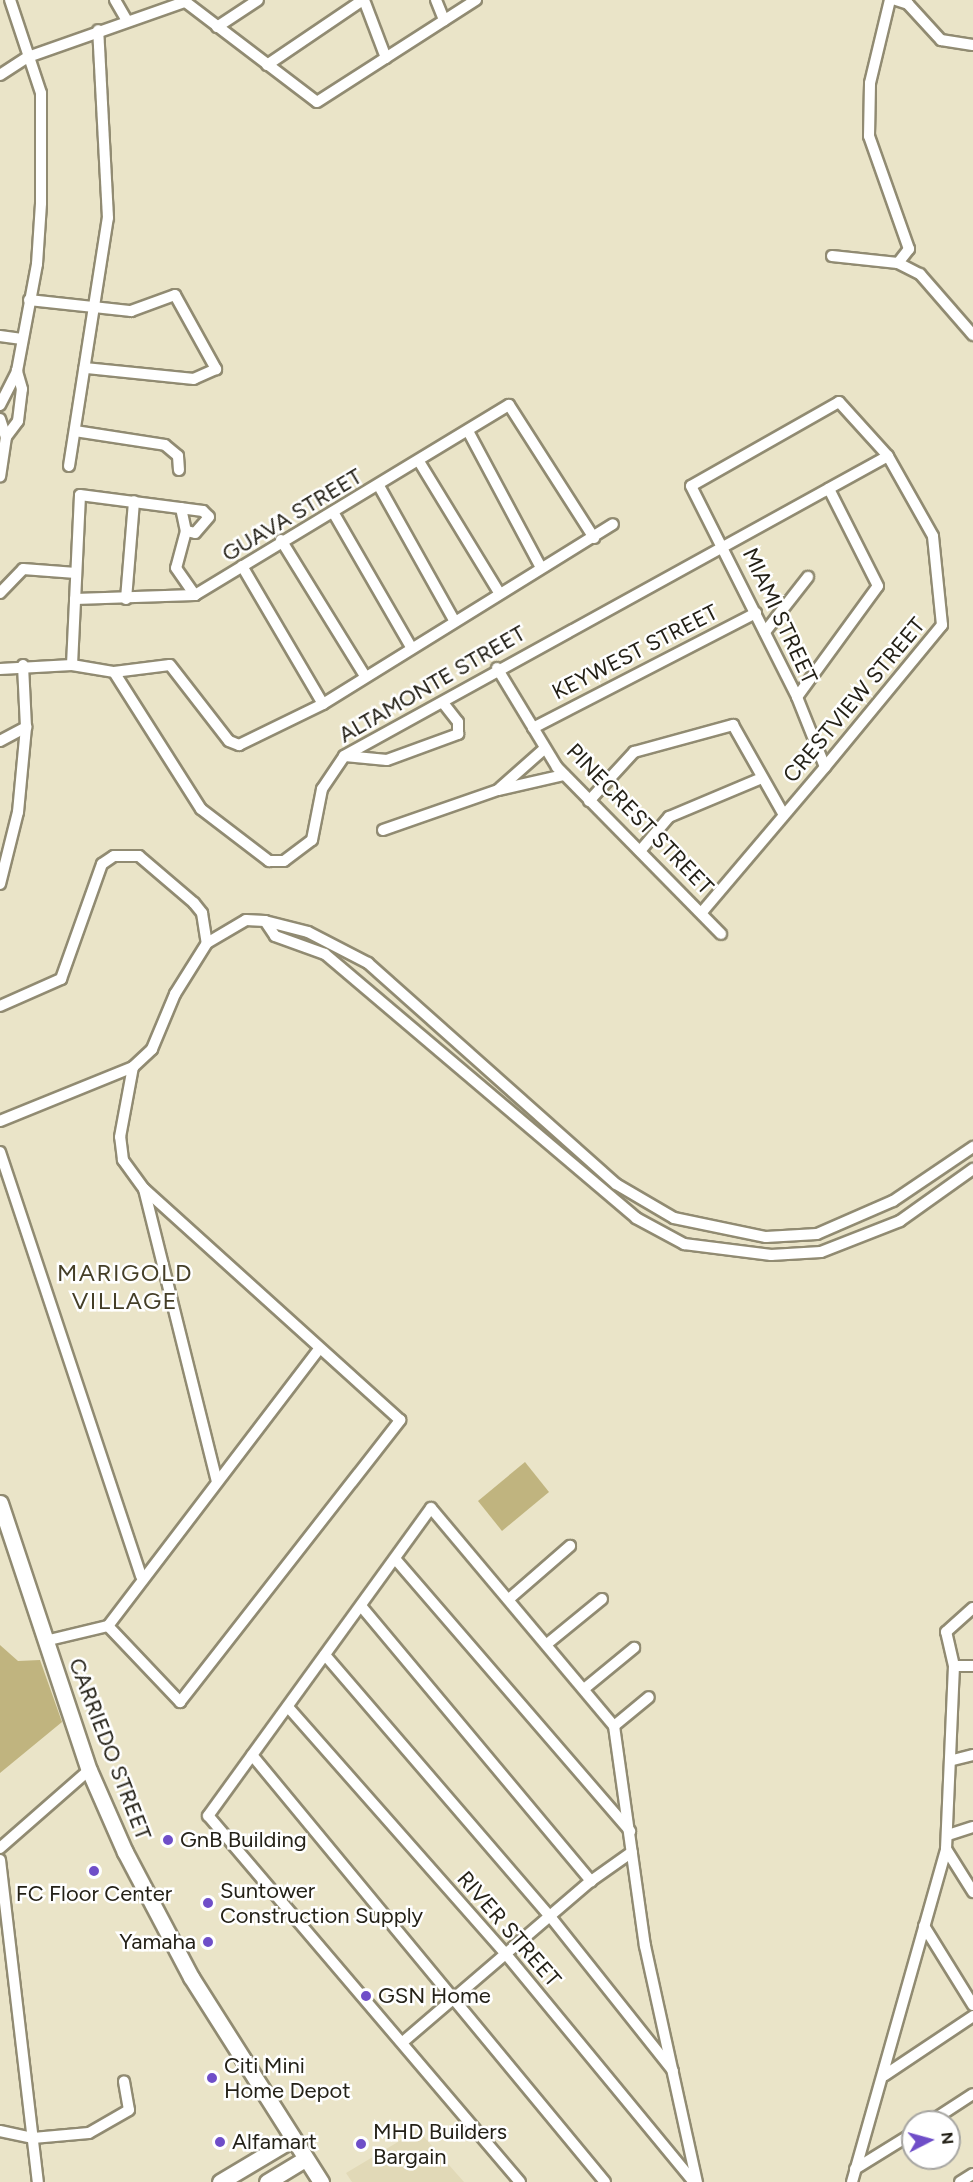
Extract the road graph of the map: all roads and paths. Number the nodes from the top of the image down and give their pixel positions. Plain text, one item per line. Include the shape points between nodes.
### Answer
1 (9, 0) edge
2 (115, 0) edge
3 (258, 0) edge
4 (363, 0) edge
5 (436, 0) edge
6 (476, 0) edge
7 (890, 0) edge
8 (896, 0) edge
9 (0, 1) edge
10 (184, 1) edge
11 (444, 20) junction
12 (127, 21) junction
13 (217, 27) junction
14 (98, 30) junction
15 (973, 45) edge
16 (28, 57) junction
17 (386, 58) junction
18 (267, 65) junction
19 (0, 75) edge
20 (832, 256) dead end
21 (898, 263) junction
22 (29, 300) junction
23 (95, 309) junction
24 (973, 334) edge
25 (0, 336) edge
26 (22, 339) junction
27 (85, 368) junction
28 (17, 371) junction
29 (0, 405) edge
30 (0, 419) edge
31 (468, 430) junction
32 (75, 431) junction
33 (6, 437) junction
34 (888, 456) junction
35 (420, 463) junction
36 (69, 466) dead end
37 (179, 470) dead end
38 (0, 477) edge
39 (379, 486) junction
40 (691, 486) joint
41 (829, 489) junction
42 (134, 501) junction
43 (181, 508) junction
44 (333, 512) junction
45 (613, 524) dead end
46 (186, 531) junction
47 (594, 538) junction
48 (281, 540) junction
49 (724, 543) junction
50 (242, 566) junction
51 (540, 566) junction
52 (76, 573) junction
53 (808, 577) dead end
54 (0, 593) edge
55 (500, 594) junction
56 (195, 595) junction
57 (75, 599) junction
58 (126, 599) junction
59 (756, 613) junction
60 (454, 620) junction
61 (765, 632) junction
62 (411, 647) junction
63 (23, 664) junction
64 (72, 665) junction
65 (497, 668) junction
66 (0, 669) edge
67 (114, 672) junction
68 (365, 676) junction
69 (797, 697) junction
70 (323, 704) junction
71 (444, 704) junction
72 (26, 728) junction
73 (533, 728) junction
74 (0, 741) edge
75 (545, 748) junction
76 (344, 756) junction
77 (825, 767) junction
78 (564, 775) junction
79 (762, 778) junction
80 (498, 790) junction
81 (589, 801) junction
82 (784, 815) junction
83 (383, 830) dead end
84 (640, 851) junction
85 (0, 884) edge
86 (703, 911) junction
87 (265, 921) junction
88 (721, 934) dead end
89 (207, 943) junction
90 (0, 1006) edge
91 (133, 1067) junction
92 (0, 1121) edge
93 (973, 1147) edge
94 (0, 1152) edge
95 (973, 1168) edge
96 (144, 1189) junction
97 (818, 1234) junction
98 (821, 1252) junction
99 (319, 1349) junction
100 (217, 1482) junction
101 (0, 1503) edge
102 (570, 1546) dead end
103 (397, 1561) junction
104 (141, 1576) junction
105 (509, 1599) junction
106 (602, 1599) dead end
107 (361, 1606) junction
108 (973, 1608) edge
109 (108, 1626) junction
110 (45, 1641) junction
111 (547, 1644) junction
112 (634, 1647) dead end
113 (326, 1655) junction
114 (954, 1666) junction
115 (973, 1666) edge
116 (584, 1689) junction
117 (649, 1697) dead end
118 (288, 1707) junction
119 (614, 1726) junction
120 (252, 1755) junction
121 (973, 1755) edge
122 (953, 1760) junction
123 (89, 1770) junction
124 (973, 1827) edge
125 (631, 1831) junction
126 (948, 1835) junction
127 (0, 1848) edge
128 (946, 1849) junction
129 (632, 1852) junction
130 (0, 1860) edge
131 (591, 1881) junction
132 (973, 1892) edge
133 (549, 1915) junction
134 (924, 1926) junction
135 (505, 1953) junction
136 (452, 2000) junction
137 (973, 2005) edge
138 (973, 2016) edge
139 (404, 2041) junction
140 (675, 2074) junction
141 (885, 2075) junction
142 (124, 2081) dead end
143 (973, 2094) edge
144 (948, 2110) edge
145 (0, 2131) edge
146 (33, 2138) junction
147 (292, 2139) junction
148 (901, 2140) edge
149 (305, 2159) junction
150 (855, 2169) junction
151 (973, 2174) edge
152 (38, 2182) edge
153 (220, 2182) edge
154 (267, 2182) edge
155 (321, 2182) edge
156 (520, 2182) edge
157 (605, 2182) edge
158 (696, 2182) edge
159 (852, 2182) edge
160 (960, 2182) edge

1 - 9 street
1 - 16 street
2 - 12 street
3 - 13 street
4 - 17 street
4 - 18 street
5 - 11 street
6 - 11 street
7 - 21 street via 870,83 868,136 885,193 907,240 909,249
8 - 15 street via 908,4 941,40
10 - 12 street
10 - 13 street
11 - 17 street
12 - 14 street
13 - 18 street
14 - 16 street
14 - 23 street via 108,218
16 - 19 street
16 - 22 street via 41,93 42,122 39,234
17 - 18 street via 317,102
20 - 21 street
21 - 24 street via 920,274
22 - 23 street
22 - 26 street
23 - 27 street
23 - 27 street via 130,311 175,295 181,298 216,372 194,379
25 - 26 street
26 - 28 street
27 - 32 street
28 - 29 street
28 - 33 street via 22,390 18,421
30 - 33 street
31 - 35 street, GUAVA STREET
31 - 47 street, GUAVA STREET via 509,405
31 - 51 street
32 - 36 street
32 - 37 street via 165,445 178,456
33 - 38 street
34 - 40 street, CRESTVIEW STREET via 839,402
34 - 41 street, ALTAMONTE STREET
34 - 77 street, CRESTVIEW STREET via 933,536 942,625
35 - 39 street, GUAVA STREET
35 - 55 street
39 - 44 street, GUAVA STREET
39 - 60 street
40 - 49 street, MIAMI STREET
41 - 49 street, ALTAMONTE STREET
41 - 69 street via 878,586
42 - 43 street
42 - 52 street via 80,495
42 - 58 street
43 - 46 street
43 - 46 street via 209,517 195,533
44 - 48 street, GUAVA STREET
44 - 62 street
45 - 47 street
46 - 56 street via 176,568
47 - 51 street
48 - 50 street, GUAVA STREET
48 - 68 street
49 - 59 street, MIAMI STREET
49 - 65 street, ALTAMONTE STREET
50 - 56 street, GUAVA STREET
50 - 70 street
51 - 55 street
52 - 54 street via 23,569
52 - 57 street
53 - 61 street
55 - 60 street
56 - 58 street, GUAVA STREET
57 - 58 street, GUAVA STREET
57 - 64 street
59 - 61 street, MIAMI STREET
59 - 73 street, KEYWEST STREET
60 - 62 street
61 - 69 street, MIAMI STREET
62 - 68 street
63 - 64 street
63 - 66 street
63 - 72 street
64 - 67 street
65 - 71 street, ALTAMONTE STREET
65 - 73 street, PINECREST STREET
67 - 70 street via 170,665 234,744 275,732
67 - 76 street, ALTAMONTE STREET via 201,809 268,861 284,861 312,840 322,789
68 - 70 street
69 - 77 street, MIAMI STREET
71 - 76 street, ALTAMONTE STREET
71 - 76 street via 458,722 458,734 387,760
72 - 74 street
72 - 85 street via 18,812
73 - 75 street, PINECREST STREET
75 - 78 street, PINECREST STREET
75 - 80 street
77 - 82 street, CRESTVIEW STREET
78 - 80 street
78 - 81 street, PINECREST STREET
79 - 81 street via 733,725 634,752
79 - 82 street
79 - 84 street via 669,817
80 - 83 street
81 - 84 street, PINECREST STREET
82 - 86 street, CRESTVIEW STREET
84 - 86 street, PINECREST STREET
86 - 88 street, PINECREST STREET
87 - 89 street via 246,920
87 - 97 street via 308,932 368,963 616,1184 674,1218 766,1237
87 - 98 street via 275,936 325,954 636,1218 684,1244 771,1255
89 - 90 street via 202,913 194,903 139,856 114,856 102,864 61,979
89 - 91 street via 175,994 152,1048
91 - 92 street
91 - 96 street via 120,1137 123,1160
93 - 97 street via 893,1201
94 - 104 street
95 - 98 street via 900,1221
96 - 99 street
96 - 100 street
97 - 98 street
99 - 100 street
99 - 109 street via 400,1420 180,1702
100 - 104 street
101 - 110 main road, CARRIEDO STREET
102 - 105 street
103 - 105 street via 431,1508
103 - 107 street
103 - 125 street
104 - 109 street
105 - 111 street
106 - 111 street
107 - 113 street
107 - 131 street
108 - 114 street via 946,1632
109 - 110 street
110 - 123 main road, CARRIEDO STREET
111 - 116 street
112 - 116 street
113 - 118 street
113 - 133 street
114 - 115 street
114 - 122 street
116 - 119 street
117 - 119 street
118 - 120 street
118 - 135 street, RIVER STREET
119 - 125 street
120 - 136 street
120 - 139 street via 208,1816
121 - 122 street
122 - 126 street
123 - 127 street
123 - 147 main road, CARRIEDO STREET via 161,1922
124 - 126 street
125 - 129 street
126 - 128 street
128 - 132 street
128 - 134 street
129 - 131 street
129 - 140 street via 645,1946
130 - 146 street
131 - 133 street
133 - 135 street
133 - 140 street
134 - 137 street
134 - 141 street
135 - 136 street
135 - 158 street, RIVER STREET
136 - 139 street
136 - 157 street
138 - 141 street
139 - 156 street
140 - 158 street
141 - 150 street
142 - 146 street via 131,2103 121,2117 78,2137
143 - 144 street
145 - 146 street
146 - 152 street
147 - 149 main road, CARRIEDO STREET
147 - 153 main road
148 - 150 street
149 - 154 main road
149 - 155 main road, CARRIEDO STREET
150 - 159 street
151 - 160 street

